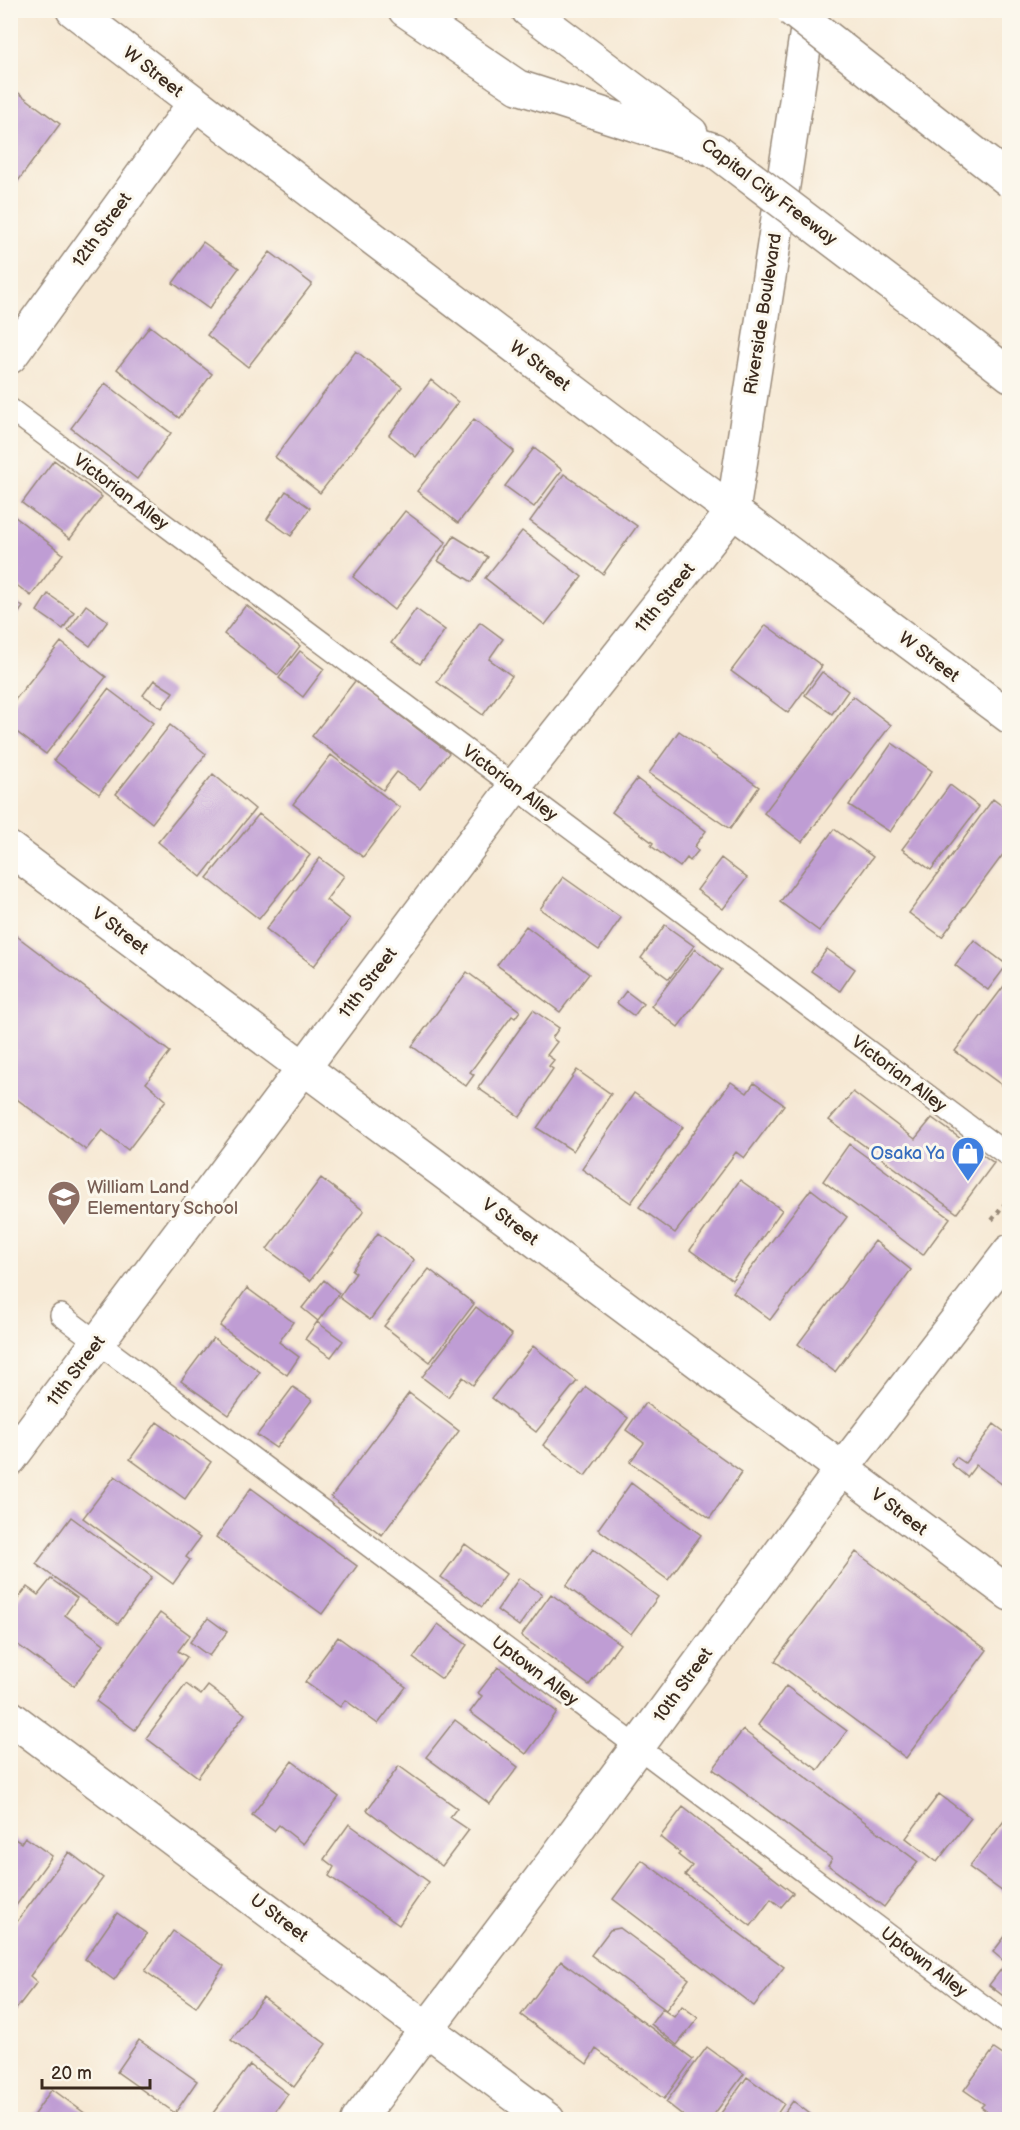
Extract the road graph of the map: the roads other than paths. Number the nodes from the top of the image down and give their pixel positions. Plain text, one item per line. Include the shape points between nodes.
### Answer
1 (73, 10) edge
2 (405, 10) edge
3 (528, 10) edge
4 (792, 10) edge
5 (810, 10) edge
6 (194, 104) junction
7 (670, 127) junction
8 (1010, 181) edge
9 (10, 357) edge
10 (1010, 375) edge
11 (10, 409) edge
12 (733, 511) junction
13 (1010, 717) edge
14 (515, 786) junction
15 (10, 849) edge
16 (303, 1068) junction
17 (1010, 1157) edge
18 (1010, 1251) edge
19 (61, 1315) dead end
20 (97, 1343) junction
21 (10, 1460) edge
22 (842, 1469) junction
23 (1010, 1594) edge
24 (10, 1717) edge
25 (638, 1747) junction
26 (1010, 2026) edge
27 (427, 2029) junction
28 (358, 2120) edge
29 (548, 2120) edge

1 - 6 main road, W Street
2 - 7 main road via 518,87
3 - 7 main road, Capital City Freeway via 645,97
4 - 8 main road, bridge
5 - 12 main road, Riverside Boulevard
6 - 9 main road, 12th Street
6 - 12 main road, W Street
7 - 10 main road, Capital City Freeway, bridge via 714,150
11 - 14 lane, Victorian Alley
12 - 13 main road, W Street
12 - 14 main road, 11th Street
14 - 16 main road, 11th Street
14 - 17 lane, Victorian Alley
15 - 16 main road, V Street
16 - 20 main road, 11th Street
16 - 22 main road, V Street
18 - 22 main road, 10th Street
19 - 20 lane, Uptown Alley
20 - 21 main road, 11th Street
20 - 25 lane, Uptown Alley
22 - 23 main road, V Street
22 - 25 main road, 10th Street
24 - 27 main road, U Street
25 - 26 lane, Uptown Alley
25 - 27 main road, 10th Street
27 - 28 main road, 10th Street
27 - 29 main road, U Street

